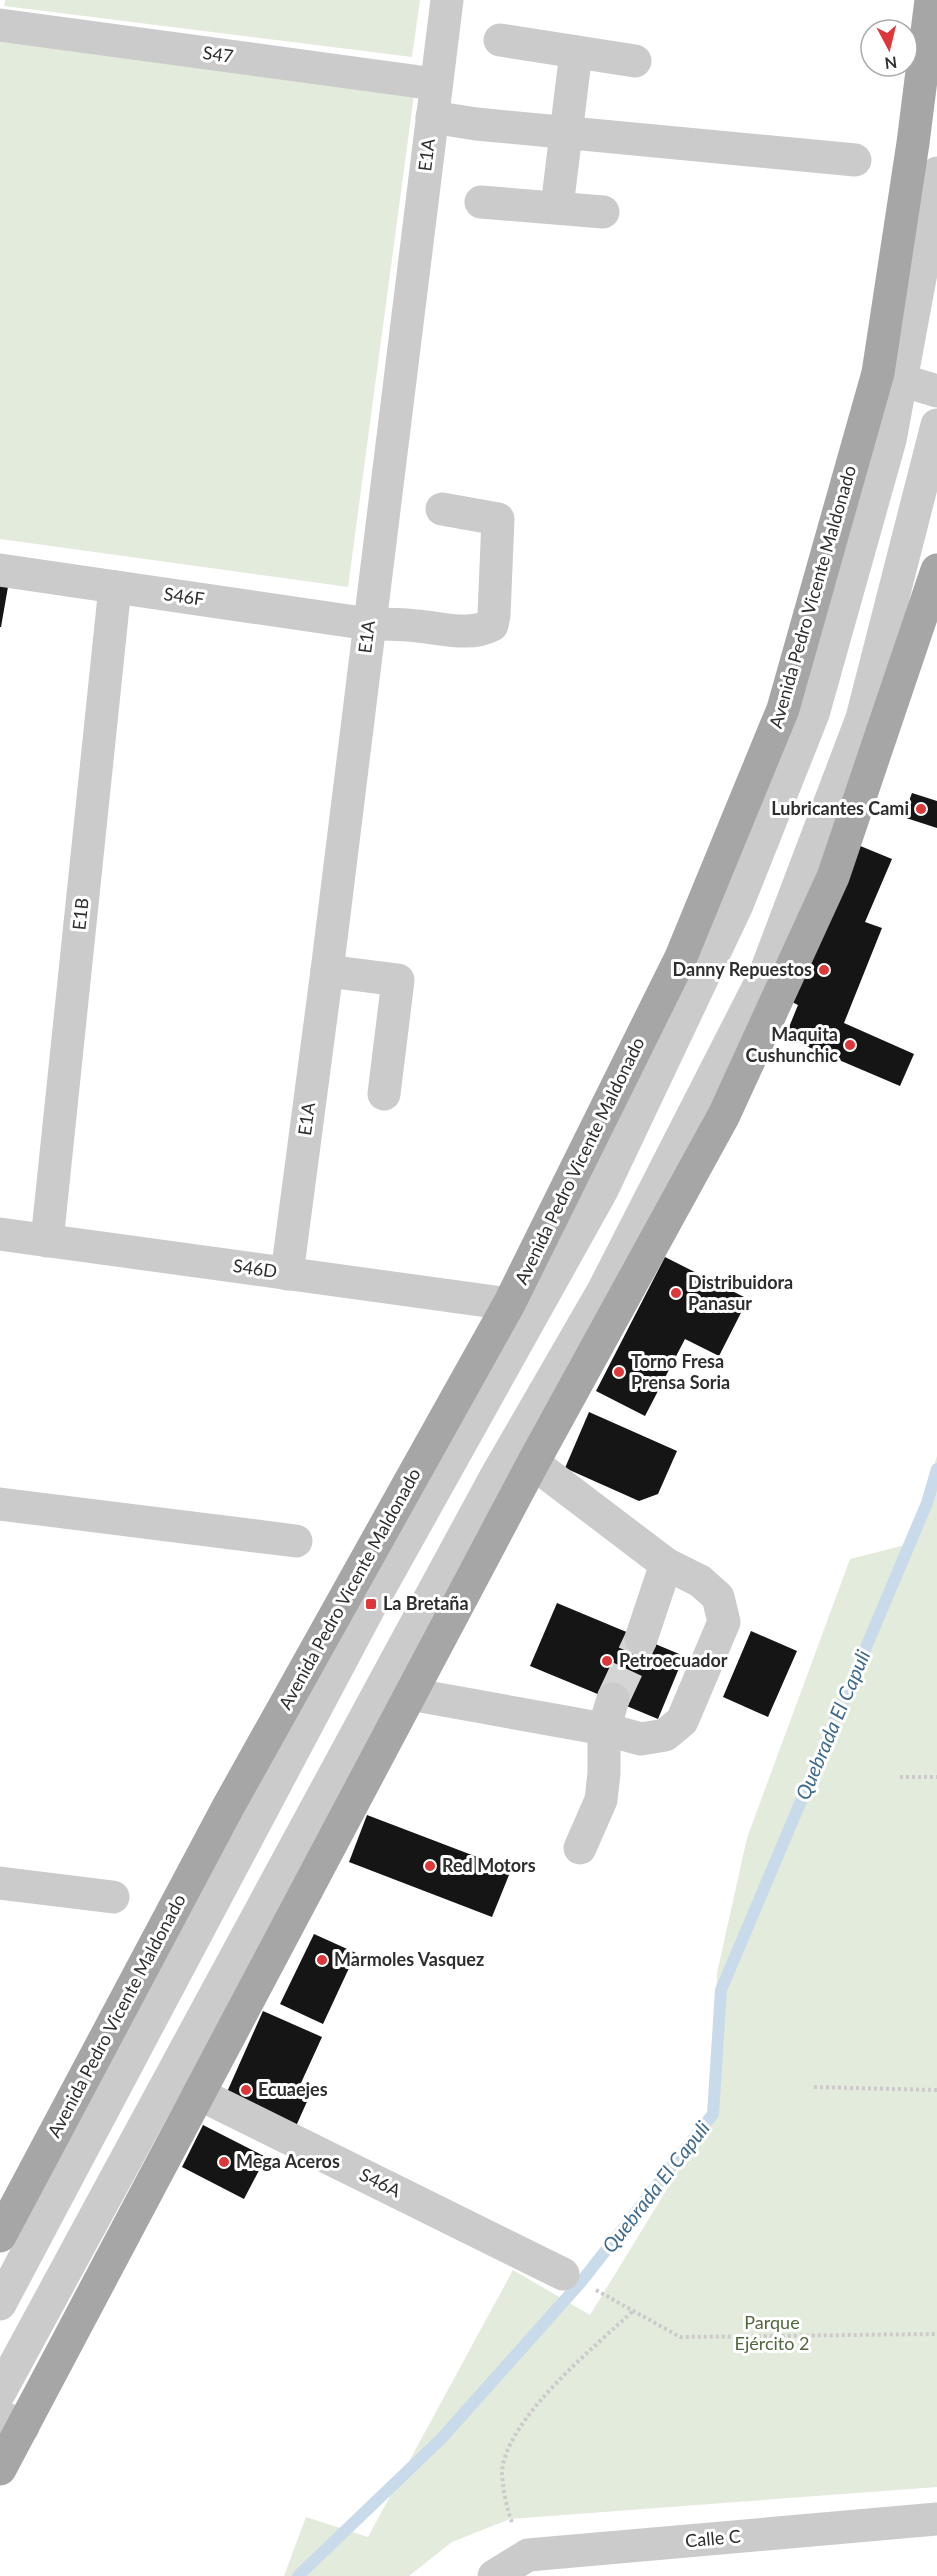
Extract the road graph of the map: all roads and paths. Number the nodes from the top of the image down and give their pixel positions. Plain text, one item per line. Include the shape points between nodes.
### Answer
1 (447, 0) edge
2 (931, 0) edge
3 (0, 25) edge
4 (500, 40) dead end
5 (576, 51) junction
6 (635, 61) dead end
7 (435, 84) junction
8 (432, 117) junction
9 (565, 132) junction
10 (855, 160) dead end
11 (937, 173) edge
12 (481, 202) dead end
13 (557, 207) junction
14 (603, 212) dead end
15 (889, 377) junction
16 (937, 391) edge
17 (875, 436) junction
18 (935, 443) edge
19 (442, 509) dead end
20 (0, 570) edge
21 (937, 570) edge
22 (115, 587) junction
23 (369, 624) junction
24 (327, 970) junction
25 (384, 1094) dead end
26 (0, 1234) edge
27 (47, 1240) junction
28 (287, 1274) junction
29 (509, 1304) junction
30 (533, 1463) junction
31 (0, 1504) edge
32 (296, 1541) dead end
33 (666, 1564) junction
34 (641, 1639) tunnel mouth
35 (410, 1694) junction
36 (608, 1714) junction
37 (900, 1777) dead end
38 (937, 1777) edge
39 (580, 1848) dead end
40 (0, 1883) edge
41 (113, 1897) dead end
42 (814, 2087) dead end
43 (937, 2090) edge
44 (197, 2093) junction
45 (0, 2236) edge
46 (563, 2274) dead end
47 (616, 2301) dead end
48 (0, 2304) edge
49 (634, 2310) junction
50 (937, 2334) edge
51 (0, 2392) edge
52 (11, 2422) edge
53 (0, 2469) edge
54 (937, 2519) edge
55 (528, 2555) junction
56 (494, 2576) edge

1 - 7 street, E1A
2 - 15 main road, Avenida Pedro Vicente Maldonado
3 - 7 street, S47
4 - 5 street
5 - 6 street
5 - 9 street
7 - 8 street, E1A
8 - 9 street
8 - 23 street, E1A
9 - 10 street
9 - 13 street
11 - 15 street via 933,208
12 - 13 street
13 - 14 street
15 - 16 street
15 - 17 main road, Avenida Pedro Vicente Maldonado
17 - 18 street
17 - 29 main road, Avenida Pedro Vicente Maldonado via 783,709 681,957
17 - 48 street via 813,714 737,905 602,1190 366,1614
18 - 51 street via 862,718 765,974 603,1291 490,1489
19 - 23 street, S46F via 498,519 492,625 468,632
20 - 22 street, S46F
21 - 30 main road via 833,877 724,1114
22 - 23 street, S46F
22 - 27 street, E1B
23 - 24 street, E1A
24 - 25 street via 398,980
24 - 28 street, E1A
26 - 27 street, S46D
27 - 28 street, S46D
28 - 29 street, S46D
29 - 45 main road, Avenida Pedro Vicente Maldonado via 228,1807
30 - 33 street
30 - 35 main road
31 - 32 street
33 - 34 street
33 - 36 street via 700,1581 718,1597 724,1622 682,1721 665,1735 641,1739
35 - 36 street
35 - 44 main road
36 - 39 street via 601,1800
37 - 38 path
40 - 41 street
42 - 43 path
44 - 46 street, S46A
44 - 52 main road
47 - 49 path
49 - 50 path via 680,2337
49 - 55 path via 549,2391 514,2436 502,2472 510,2519
52 - 53 main road
54 - 55 street, Calle C
55 - 56 street, Calle C

